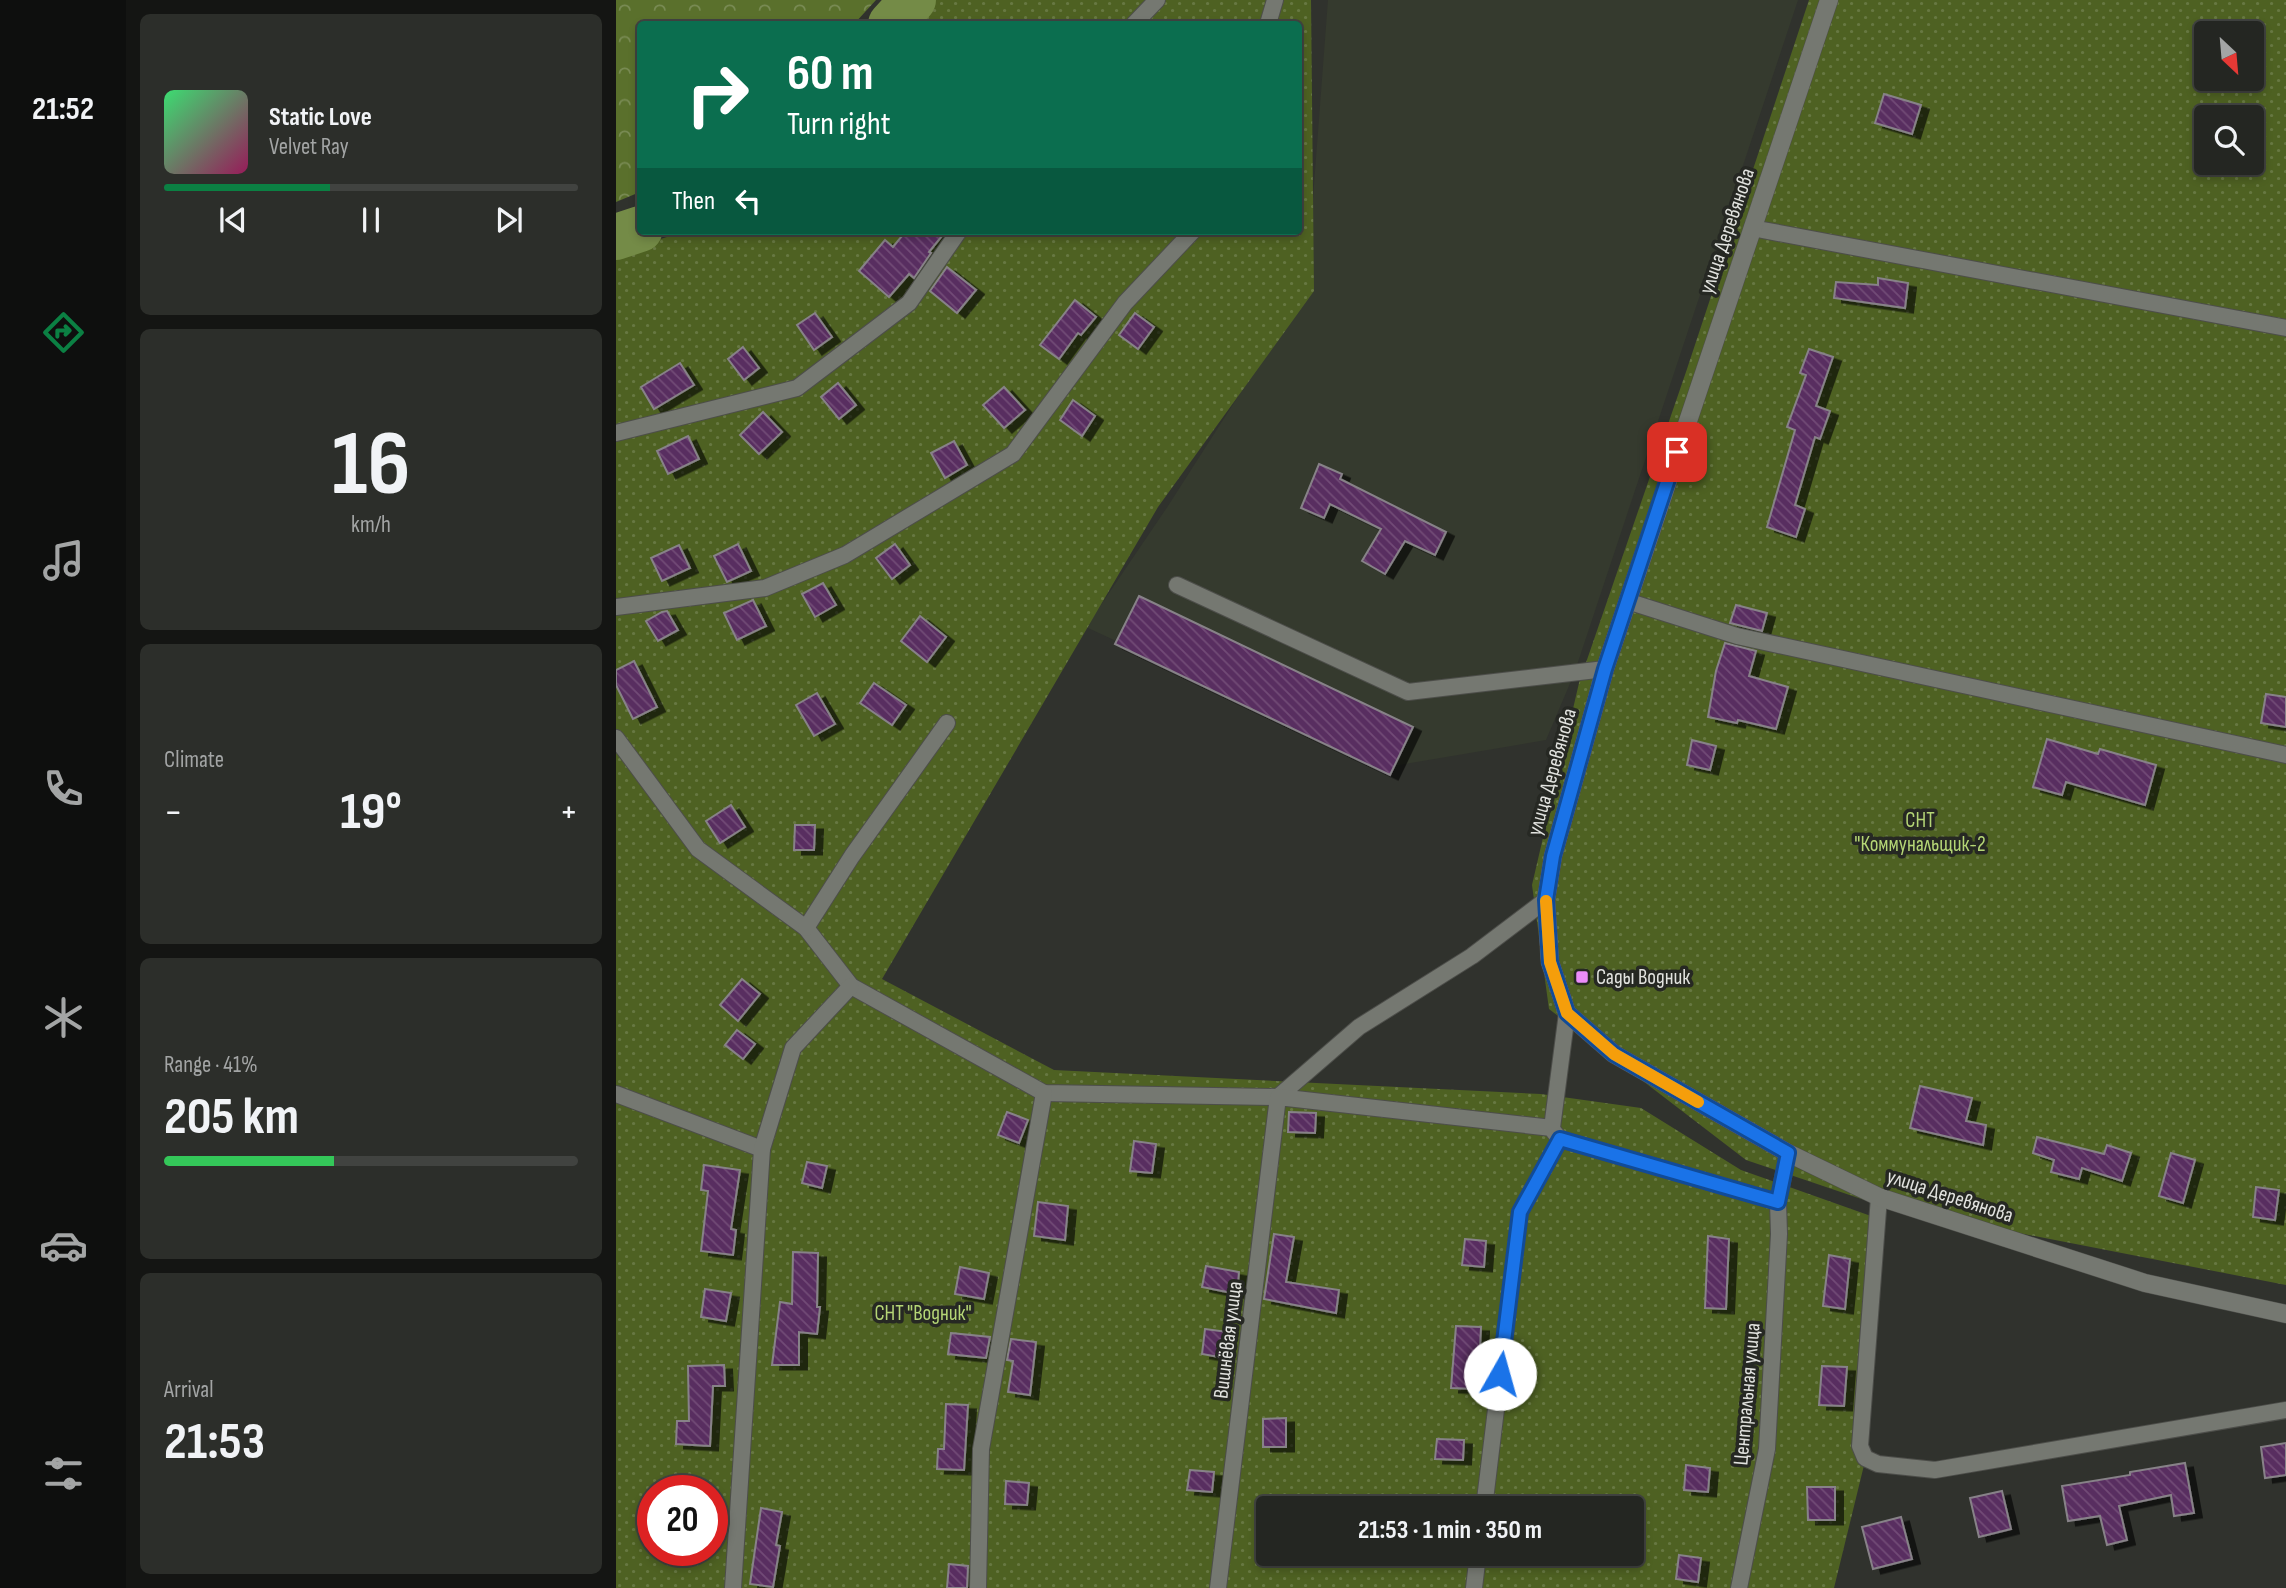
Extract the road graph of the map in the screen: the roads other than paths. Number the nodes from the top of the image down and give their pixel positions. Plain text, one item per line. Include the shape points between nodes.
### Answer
1 (1157, 0) edge
2 (1275, 0) edge
3 (1829, 0) edge
4 (1137, 21) edge
5 (1269, 21) edge
6 (1752, 228) junction
7 (957, 235) edge
8 (1189, 235) edge
9 (2286, 328) edge
10 (616, 433) edge
11 (1177, 585) dead end
12 (1627, 601) junction
13 (616, 607) edge
14 (1605, 669) junction
15 (947, 723) dead end
16 (616, 738) edge
17 (2286, 755) edge
18 (1546, 900) junction
19 (806, 928) junction
20 (851, 986) junction
21 (1567, 1013) junction
22 (1044, 1093) junction
23 (616, 1094) edge
24 (1278, 1097) junction
25 (1556, 1134) junction
26 (762, 1149) junction
27 (1788, 1153) junction
28 (1878, 1197) junction
29 (1778, 1202) junction
30 (2286, 1314) edge
31 (2286, 1410) edge
32 (1485, 1496) edge
33 (1477, 1566) edge
34 (733, 1588) edge
35 (978, 1588) edge
36 (1218, 1588) edge
37 (1474, 1588) edge
38 (1739, 1588) edge

1 - 4 lane
2 - 5 lane
3 - 6 street, улица Деревянова
6 - 9 lane
6 - 12 street, улица Деревянова
7 - 10 lane via 909,303 797,388
8 - 13 lane via 1125,303 1013,454 845,555 765,588
11 - 14 lane via 1408,692
12 - 14 street, улица Деревянова
12 - 17 lane via 1737,636
14 - 18 street, улица Деревянова via 1553,856
15 - 19 lane
16 - 19 lane via 698,849
18 - 21 street, улица Деревянова via 1550,962
18 - 24 lane via 1472,956 1359,1027
19 - 20 lane
20 - 22 lane
20 - 26 lane via 793,1048
21 - 25 lane
21 - 27 street, улица Деревянова via 1614,1054
22 - 24 lane
22 - 35 lane via 981,1449
23 - 26 lane
24 - 25 lane
24 - 36 lane, Вишнёвая улица
25 - 29 lane
25 - 32 lane via 1520,1212
26 - 34 lane
27 - 28 street, улица Деревянова
27 - 29 lane, Центральная улица
28 - 30 street, улица Деревянова via 2145,1283
28 - 31 lane via 1860,1446 1865,1458 1878,1464 1934,1470
29 - 38 lane, Центральная улица via 1767,1449
33 - 37 lane

